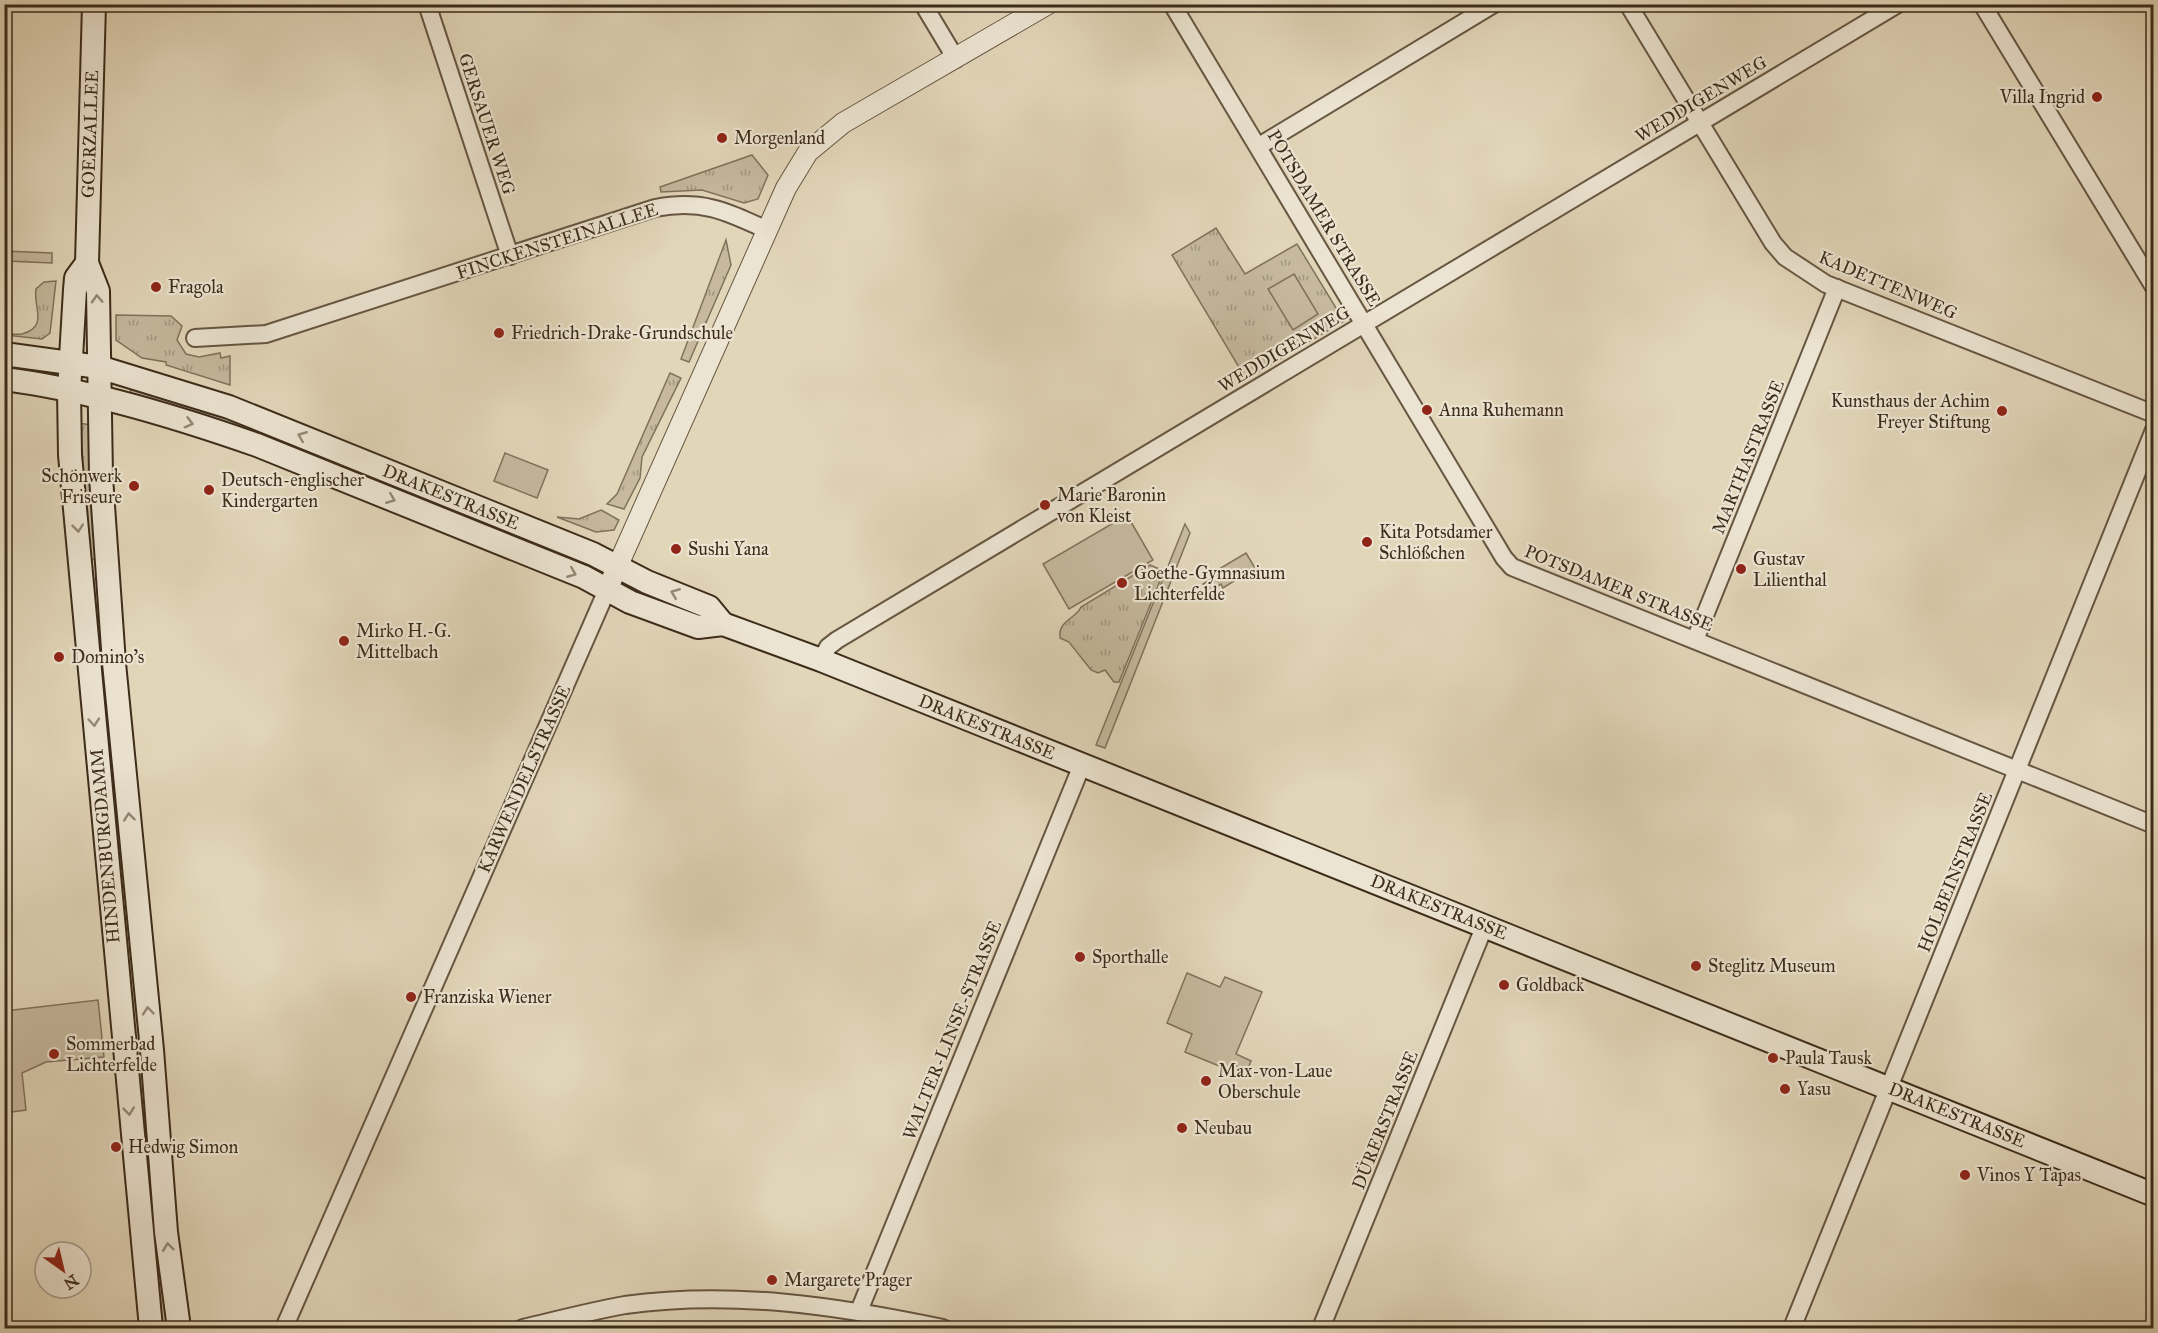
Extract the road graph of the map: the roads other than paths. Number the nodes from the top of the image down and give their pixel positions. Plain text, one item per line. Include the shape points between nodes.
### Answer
1 (94, 4) edge
2 (427, 4) edge
3 (923, 4) edge
4 (1048, 4) edge
5 (1172, 4) edge
6 (1494, 4) edge
7 (1628, 4) edge
8 (1898, 4) edge
9 (1982, 4) edge
10 (956, 59) junction
11 (1700, 123) junction
12 (1259, 146) junction
13 (767, 230) junction
14 (510, 256) junction
15 (87, 263) junction
16 (2154, 286) edge
17 (1837, 288) junction
18 (1364, 324) junction
19 (195, 338) dead end
20 (4, 354) edge
21 (71, 363) junction
22 (99, 367) junction
23 (4, 379) edge
24 (69, 391) junction
25 (99, 398) junction
26 (2154, 414) edge
27 (2154, 430) edge
28 (618, 566) junction
29 (607, 590) junction
30 (723, 624) junction
31 (1695, 640) junction
32 (822, 660) junction
33 (1082, 765) junction
34 (2017, 770) junction
35 (2154, 825) edge
36 (1485, 926) junction
37 (1890, 1089) junction
38 (2154, 1195) edge
39 (858, 1311) junction
40 (151, 1329) edge
41 (179, 1329) edge
42 (284, 1329) edge
43 (523, 1329) edge
44 (943, 1329) edge
45 (1321, 1329) edge
46 (1792, 1329) edge

1 - 15 main road, GOERZALLEE
2 - 14 street, GERSAUER WEG
3 - 10 street
4 - 10 street
5 - 12 street, POTSDAMER STRASSE
6 - 12 street
7 - 11 street, KADETTENWEG
8 - 11 street, WEDDIGENWEG
9 - 16 street
10 - 13 street via 843,123 808,152
11 - 17 street, KADETTENWEG via 1773,243 1807,273
11 - 18 street, WEDDIGENWEG
12 - 18 street, POTSDAMER STRASSE
13 - 14 street, FINCKENSTEINALLEE via 709,206 676,204
13 - 28 street, KARWENDELSTRASSE
14 - 19 street, FINCKENSTEINALLEE via 266,334
15 - 21 main road, GOERZALLEE via 76,278
22 -> 15 main road, GOERZALLEE via 98,291
17 - 26 street, KADETTENWEG
17 - 31 street, MARTHASTRASSE
18 - 31 street, POTSDAMER STRASSE via 1508,563
18 - 32 street, WEDDIGENWEG via 837,640
20 - 21 main road, DRAKESTRASSE
21 - 22 main road, DRAKESTRASSE
21 - 24 main road, HINDENBURGDAMM
22 - 25 main road, HINDENBURGDAMM
28 -> 22 main road, DRAKESTRASSE via 229,407
23 - 24 main road, DRAKESTRASSE
24 - 25 main road, DRAKESTRASSE
24 -> 40 main road, HINDENBURGDAMM via 70,455
25 -> 29 main road, DRAKESTRASSE via 211,428 257,445
41 -> 25 main road, HINDENBURGDAMM via 166,1232 114,663
27 - 34 street, HOLBEINSTRASSE
28 - 29 street, KARWENDELSTRASSE
30 -> 28 main road, DRAKESTRASSE via 709,607
29 - 30 main road, DRAKESTRASSE via 698,627
29 - 42 street, KARWENDELSTRASSE
30 - 32 main road, DRAKESTRASSE
31 - 34 street, POTSDAMER STRASSE
32 - 33 main road, DRAKESTRASSE
33 - 36 main road, DRAKESTRASSE
33 - 39 street, WALTER-LINSE-STRASSE
34 - 35 street, POTSDAMER STRASSE
34 - 37 street, HOLBEINSTRASSE
36 - 37 main road, DRAKESTRASSE
36 - 45 street, DÜRERSTRASSE
37 - 38 main road, DRAKESTRASSE
37 - 46 street, HOLBEINSTRASSE
39 - 43 street via 769,1301 665,1301 580,1314
39 - 44 street

